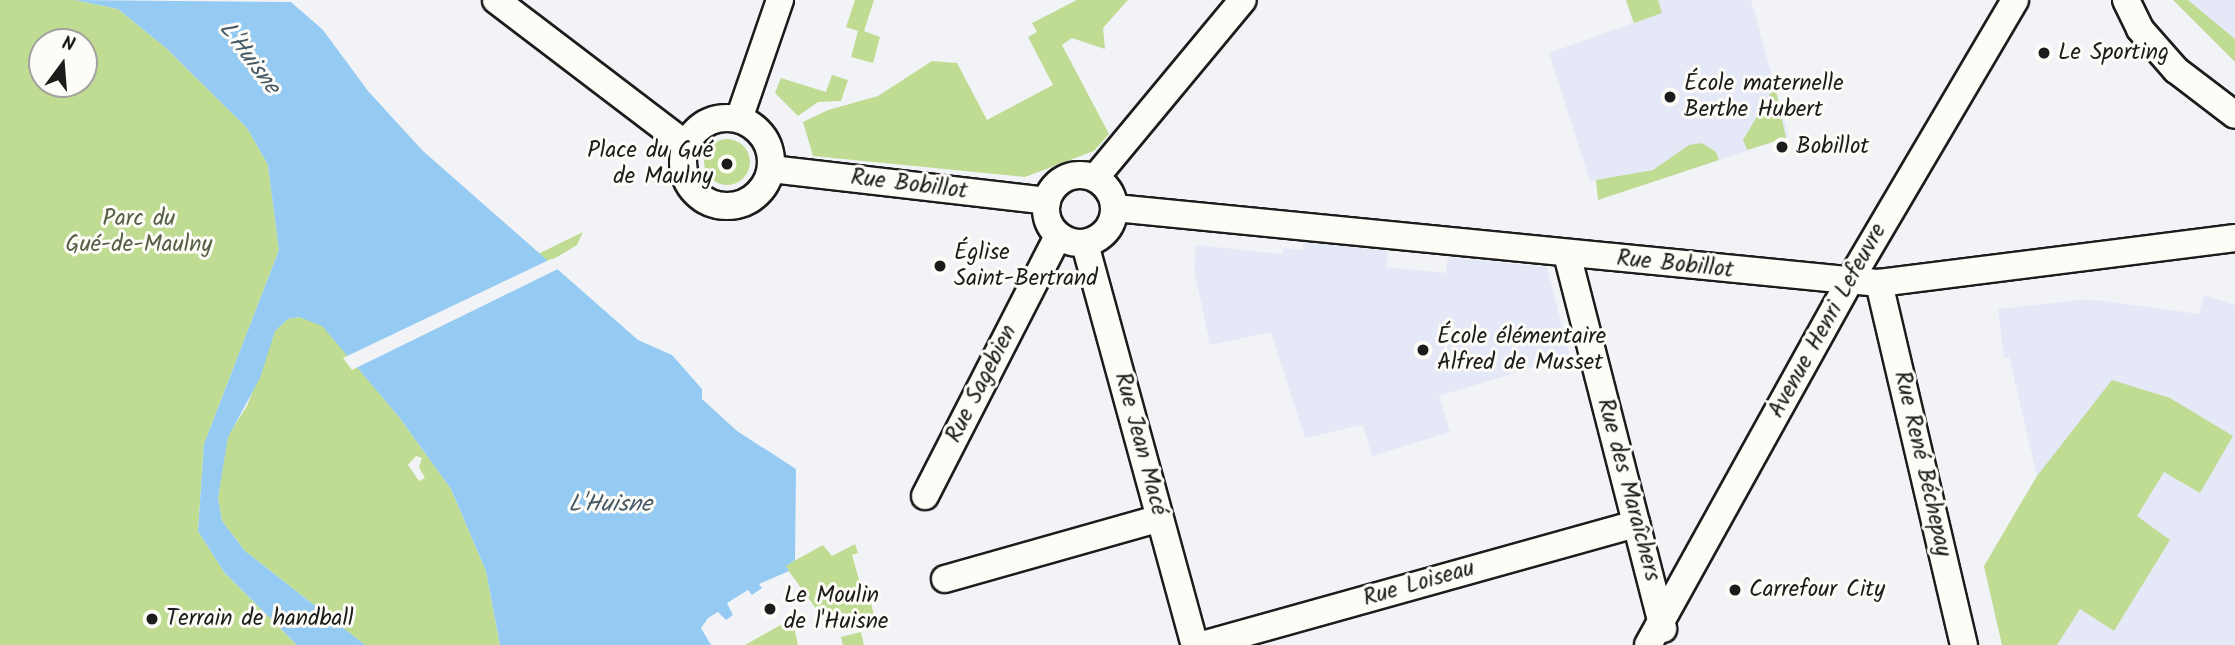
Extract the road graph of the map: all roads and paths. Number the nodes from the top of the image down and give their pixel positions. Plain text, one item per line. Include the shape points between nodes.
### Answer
1 (496, 0) edge
2 (780, 0) edge
3 (1243, 0) edge
4 (2015, 0) edge
5 (2126, 0) edge
6 (2235, 115) edge
7 (739, 119) junction
8 (686, 145) junction
9 (771, 169) junction
10 (1096, 178) junction
11 (1046, 201) junction
12 (1115, 208) junction
13 (1058, 236) junction
14 (2235, 238) edge
15 (1085, 244) junction
16 (1567, 254) junction
17 (1849, 282) junction
18 (1879, 283) junction
19 (925, 496) dead end
20 (1160, 518) junction
21 (1636, 524) junction
22 (945, 579) dead end
23 (1665, 633) edge
24 (1195, 645) edge
25 (1202, 645) edge
26 (1648, 645) edge
27 (1964, 645) edge

1 - 8 street
2 - 7 street
3 - 10 street
4 - 17 street, Avenue Henri Lefeuvre
5 - 6 street via 2140,29 2176,70
7 - 8 street via 708,121
7 - 9 street via 766,142
8 - 9 street via 685,177 698,196 716,205 747,201 762,189
9 - 11 street, Rue Bobillot
10 - 11 street via 1084,175 1063,180
10 - 12 street via 1108,189
11 - 13 street via 1046,216
12 - 15 street via 1106,232
12 - 16 street, Rue Bobillot
13 - 15 street
13 - 19 street, Rue Sagebien
14 - 18 street, Rue Bobillot
15 - 20 street, Rue Jean Macé
16 - 17 street, Rue Bobillot
16 - 21 street, Rue des Maraîchers
17 - 18 street, Rue Bobillot
17 - 23 street, Avenue Henri Lefeuvre
18 - 27 street, Rue René Béchepay
20 - 22 street
20 - 24 street, Rue Jean Macé
21 - 23 street, Rue des Maraîchers
21 - 25 street, Rue Loiseau
23 - 26 street, Avenue Henri Lefeuvre

